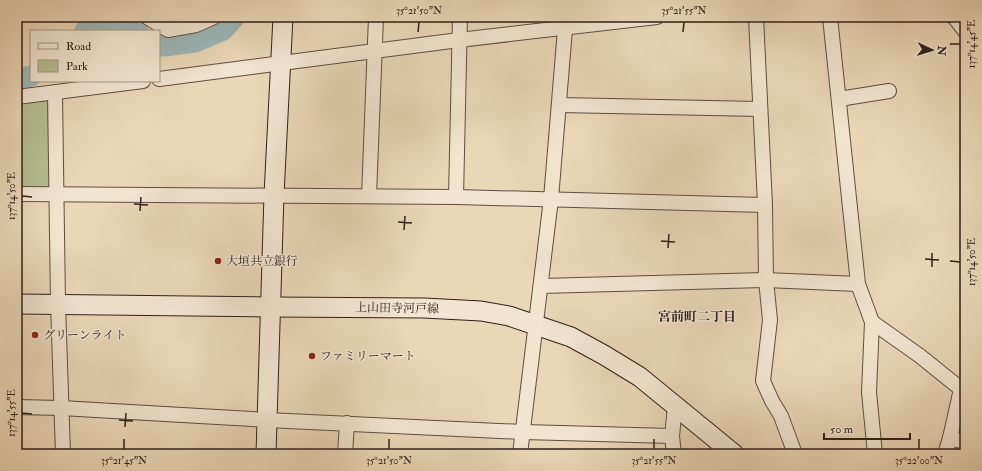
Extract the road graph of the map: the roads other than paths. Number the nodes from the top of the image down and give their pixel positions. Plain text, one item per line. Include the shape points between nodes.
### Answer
1 (147, 17) edge
2 (214, 17) edge
3 (283, 17) edge
4 (376, 17) edge
5 (460, 17) edge
6 (657, 17) edge
7 (756, 17) edge
8 (830, 17) edge
9 (954, 17) edge
10 (566, 22) edge
11 (965, 31) edge
12 (459, 40) junction
13 (374, 51) junction
14 (281, 63) junction
15 (160, 79) edge
16 (135, 82) edge
17 (890, 91) dead end
18 (55, 92) junction
19 (17, 97) edge
20 (839, 99) junction
21 (559, 104) junction
22 (760, 109) junction
23 (17, 194) edge
24 (56, 194) junction
25 (274, 195) junction
26 (369, 196) junction
27 (456, 197) junction
28 (551, 199) junction
29 (765, 204) junction
30 (766, 280) junction
31 (858, 284) junction
32 (541, 286) junction
33 (17, 304) edge
34 (58, 304) junction
35 (271, 307) junction
36 (872, 322) junction
37 (535, 324) junction
38 (963, 388) edge
39 (17, 407) edge
40 (675, 407) junction
41 (61, 408) junction
42 (267, 420) junction
43 (347, 424) junction
44 (522, 432) junction
45 (672, 436) junction
46 (950, 438) junction
47 (965, 442) edge
48 (63, 454) edge
49 (266, 454) edge
50 (345, 454) edge
51 (520, 454) edge
52 (674, 454) edge
53 (734, 454) edge
54 (795, 454) edge
55 (875, 454) edge
56 (945, 454) edge

1 - 2 street via 168,30 196,25
3 - 14 main road
4 - 13 street
5 - 12 street
6 - 10 street
7 - 22 street
8 - 20 street
9 - 11 street
10 - 12 street
10 - 21 street
12 - 13 street
12 - 27 street
13 - 14 street
13 - 26 street
14 - 15 street
14 - 25 main road
16 - 18 street
17 - 20 street
18 - 19 street
18 - 24 street
20 - 31 street
21 - 22 street
21 - 28 street
22 - 29 street
23 - 24 street
24 - 25 street
24 - 34 street
25 - 26 street
25 - 35 main road
26 - 27 street
27 - 28 street
28 - 29 street
28 - 32 street
29 - 30 street
30 - 31 street
30 - 32 street
30 - 54 street via 770,320 764,381
31 - 36 street
32 - 37 street
33 - 34 main road, 上山田寺河戸線
34 - 35 main road, 上山田寺河戸線
34 - 41 street
35 - 37 main road, 上山田寺河戸線 via 481,311
35 - 42 main road
36 - 38 street
36 - 55 street via 869,392
37 - 40 main road, 上山田寺河戸線 via 571,336 604,355 640,377
37 - 44 street
38 - 46 street
39 - 41 street
40 - 45 street
40 - 53 main road, 上山田寺河戸線
41 - 42 street
41 - 48 street
42 - 43 street
42 - 49 main road
43 - 44 street
43 - 50 street
44 - 45 street
44 - 51 street
45 - 52 street
46 - 47 street
46 - 56 street

